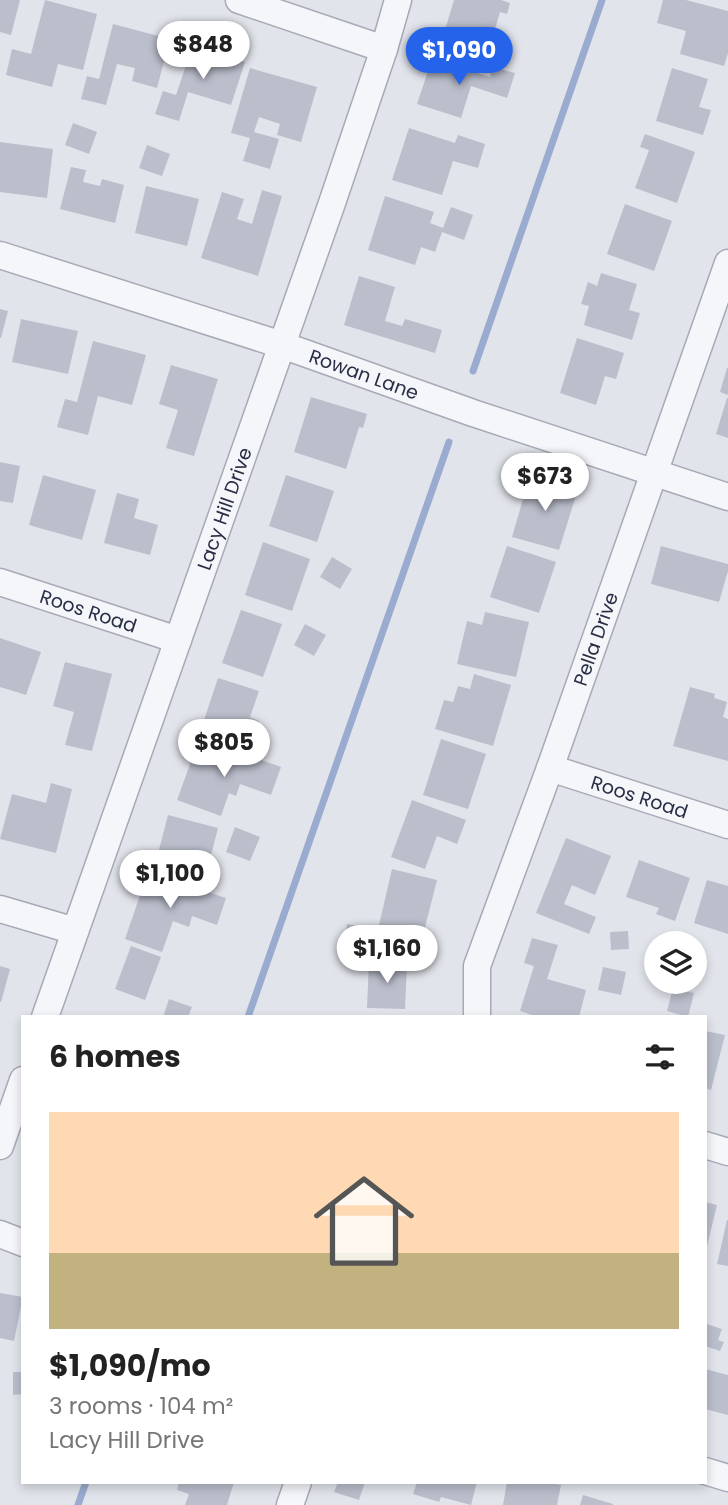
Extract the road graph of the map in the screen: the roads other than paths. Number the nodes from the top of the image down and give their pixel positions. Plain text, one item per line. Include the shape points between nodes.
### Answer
1 (239, 0) edge
2 (398, 0) edge
3 (384, 49) junction
4 (0, 255) edge
5 (728, 263) edge
6 (282, 345) junction
7 (654, 474) junction
8 (728, 497) edge
9 (0, 582) edge
10 (178, 639) junction
11 (550, 768) junction
12 (728, 825) edge
13 (0, 909) edge
14 (75, 932) junction
15 (46, 1015) edge
16 (477, 1015) edge
17 (21, 1086) edge
18 (0, 1146) edge
19 (707, 1146) edge
20 (728, 1152) edge
21 (0, 1234) edge
22 (21, 1242) edge
23 (707, 1472) edge
24 (728, 1478) edge
25 (297, 1484) edge
26 (290, 1505) edge

1 - 3 street
2 - 3 street, Lacy Hill Drive
3 - 6 street, Lacy Hill Drive
4 - 6 street, Rowan Lane
5 - 7 street, Pella Drive
6 - 7 street, Rowan Lane
6 - 10 street, Lacy Hill Drive
7 - 8 street, Rowan Lane
7 - 11 street, Pella Drive
9 - 10 street, Roos Road
10 - 14 street, Lacy Hill Drive
11 - 12 street, Roos Road
11 - 16 street, Pella Drive via 477,965
13 - 14 street
14 - 15 street, Lacy Hill Drive
17 - 18 street
19 - 20 street
21 - 22 street
23 - 24 street
25 - 26 street

